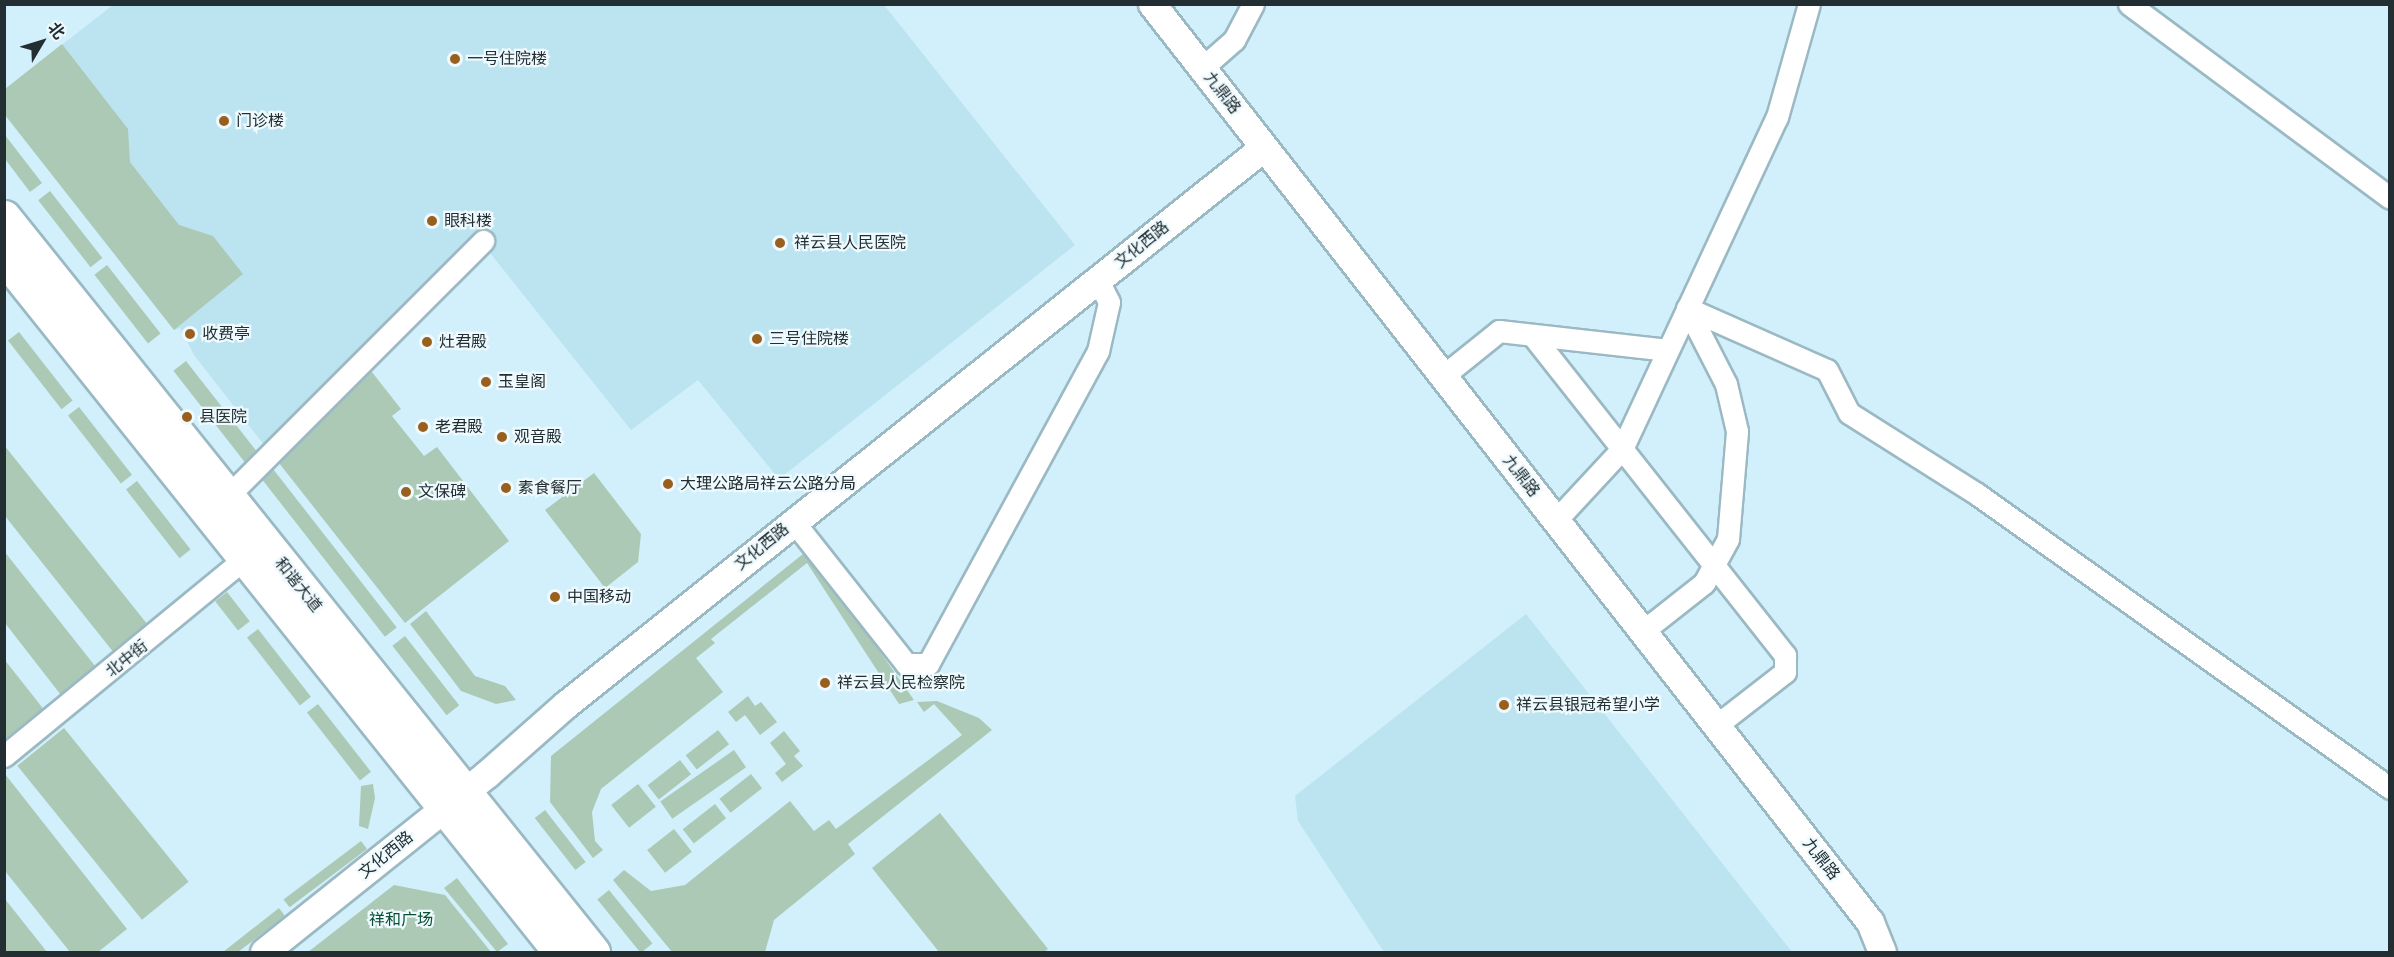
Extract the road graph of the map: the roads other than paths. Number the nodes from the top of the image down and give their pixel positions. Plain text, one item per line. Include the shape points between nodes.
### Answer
1 (1152, 4) edge
2 (1254, 4) edge
3 (1809, 4) edge
4 (2129, 4) edge
5 (1202, 68) junction
6 (1264, 147) junction
7 (2390, 198) edge
8 (4, 217) edge
9 (483, 241) dead end
10 (4, 257) edge
11 (1098, 280) junction
12 (1687, 308) junction
13 (1533, 336) junction
14 (1668, 350) junction
15 (1443, 376) junction
16 (1622, 449) junction
17 (228, 496) junction
18 (1556, 520) junction
19 (794, 522) junction
20 (245, 558) junction
21 (1715, 567) junction
22 (1643, 631) junction
23 (1716, 725) junction
24 (4, 756) edge
25 (2390, 788) edge
26 (455, 800) junction
27 (264, 952) edge
28 (560, 952) edge
29 (592, 952) edge
30 (1882, 952) edge

1 - 5 street, 九鼎路
2 - 5 street via 1234,40
3 - 12 street via 1777,117
4 - 7 street
5 - 6 street, 九鼎路
6 - 11 street, 文化西路
6 - 15 street, 九鼎路
8 - 17 main road, 和谐大道
9 - 17 street
10 - 20 main road, 和谐大道
11 - 19 street, 文化西路
11 - 19 street via 1109,302 1098,351 928,664 906,664
12 - 14 street
12 - 21 street via 1726,384 1737,431 1728,538
12 - 25 street via 1827,370 1848,413 1977,494
13 - 14 street
13 - 15 street via 1499,331
13 - 16 street
14 - 16 street
15 - 18 street, 九鼎路
16 - 18 street
16 - 21 street
17 - 26 main road, 和谐大道
18 - 22 street, 九鼎路
19 - 26 street, 文化西路
20 - 24 street, 北中街
20 - 26 main road, 和谐大道
21 - 22 street
21 - 23 street via 1788,666
22 - 23 street, 九鼎路
23 - 30 street, 九鼎路 via 1870,922
26 - 27 street, 文化西路
26 - 28 main road, 和谐大道
26 - 29 main road, 和谐大道

